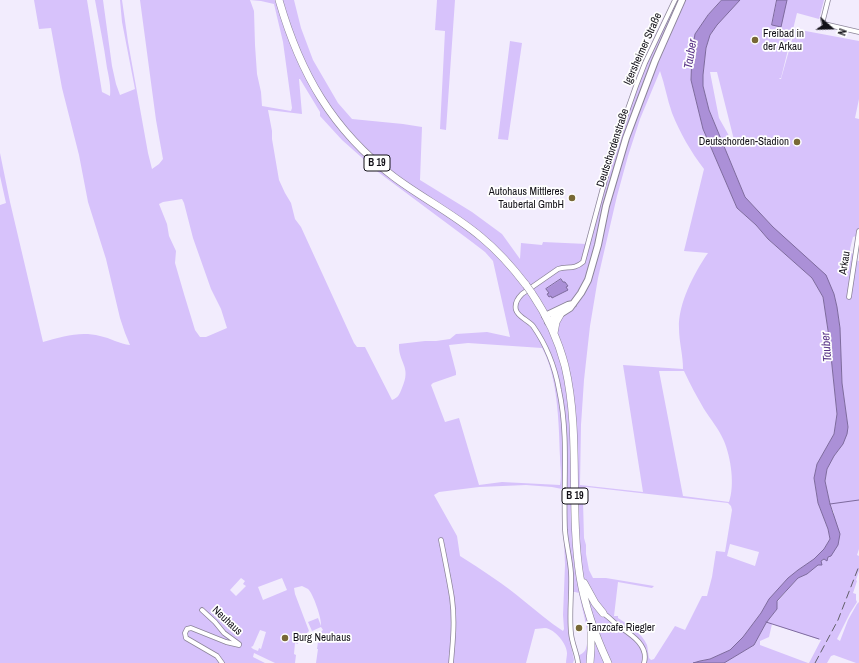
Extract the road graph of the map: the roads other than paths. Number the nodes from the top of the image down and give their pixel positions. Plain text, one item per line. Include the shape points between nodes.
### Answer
1 (279, 0) edge
2 (675, 0) edge
3 (682, 0) edge
4 (828, 0) edge
5 (859, 32) edge
6 (859, 231) edge
7 (848, 297) dead end
8 (573, 304) junction
9 (560, 315) junction
10 (547, 319) junction
11 (554, 334) junction
12 (441, 540) dead end
13 (580, 576) junction
14 (202, 610) dead end
15 (603, 613) joint
16 (591, 622) junction
17 (222, 663) edge
18 (451, 663) edge
19 (578, 663) edge
20 (590, 663) edge
21 (608, 663) edge
22 (644, 663) edge

1 - 10 main road, B 19 via 306,74 329,112 368,155 393,176 480,236 496,250 528,288
2 - 19 street, Igersheimer Straße via 643,69 612,154 583,262 573,268 558,269 517,298 515,305 516,310 532,324 545,345 560,394 564,434 565,532 571,572 571,635
3 - 8 street, Deutschordenstraße via 643,89 614,176 591,273
4 - 5 street via 823,23
6 - 7 street, Arkau
8 - 9 street, Deutschordenstraße
8 - 10 street
9 - 10 street, Deutschordenstraße
9 - 11 main road
10 - 11 main road, B 19
11 - 13 main road, B 19 via 565,366 571,401 576,538
12 - 18 street via 452,599
13 - 15 main road
13 - 16 main road, B 19
14 - 17 street, Neuhaus via 239,645 191,628 185,632 186,638 217,656
15 - 22 street via 640,643 645,653
16 - 20 main road
16 - 21 main road, B 19

